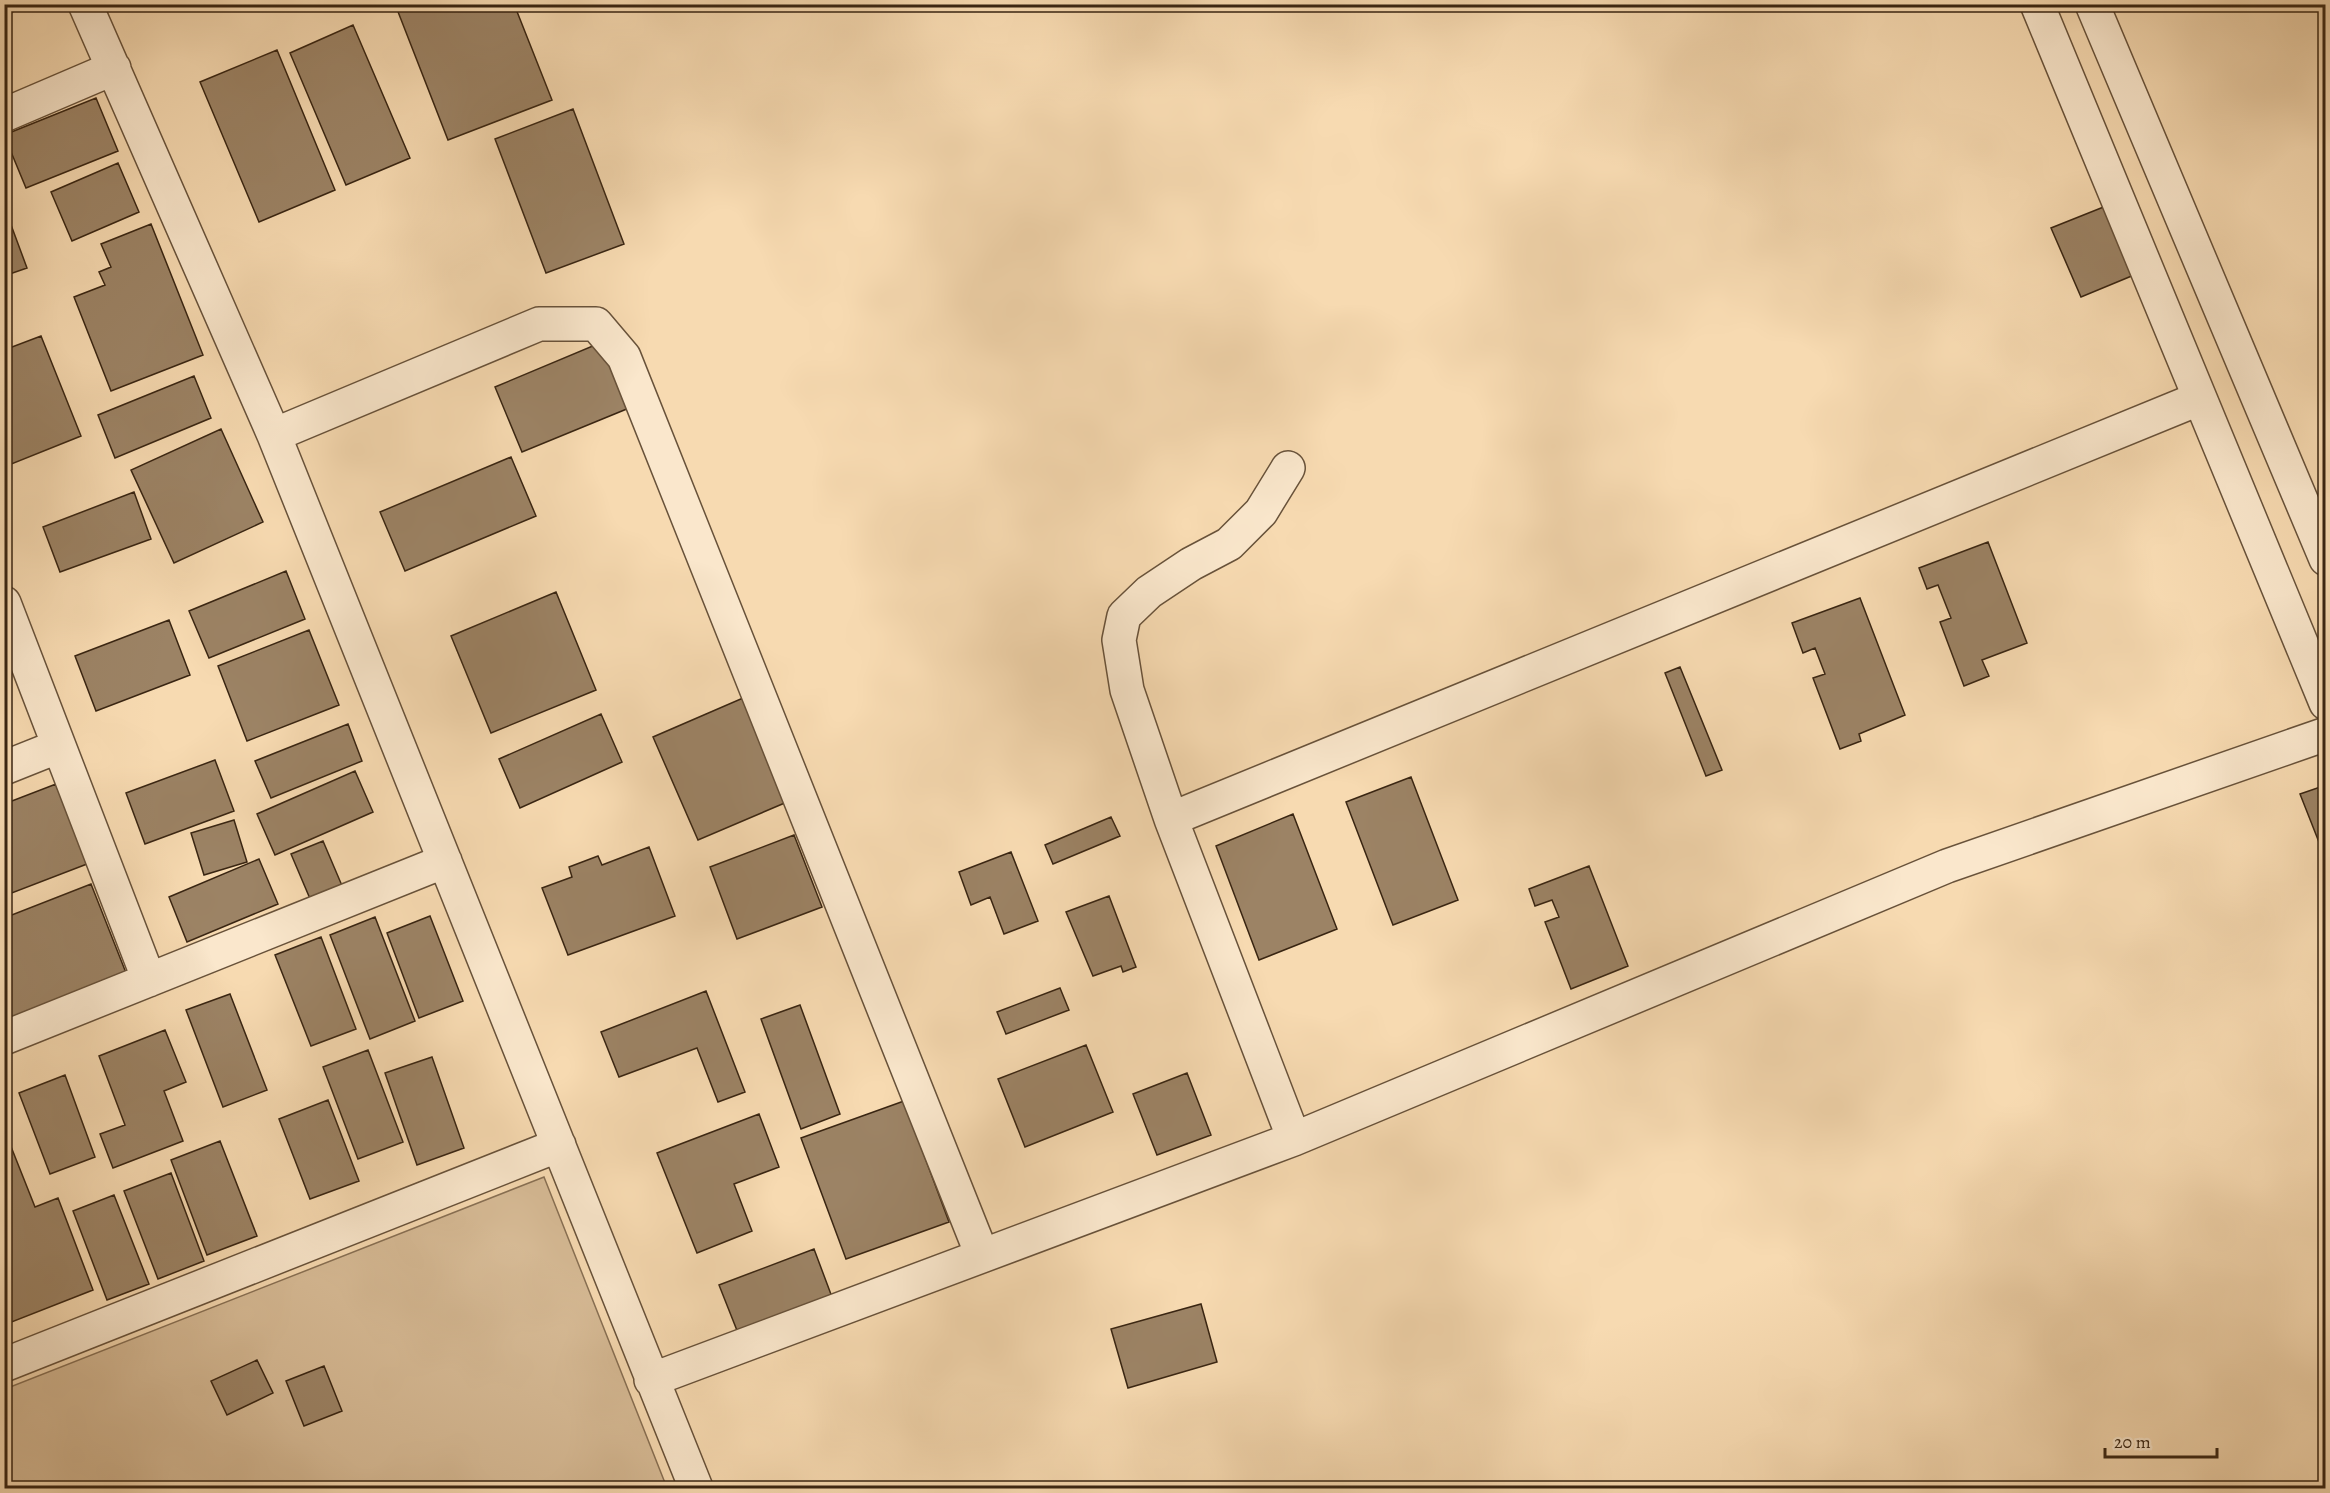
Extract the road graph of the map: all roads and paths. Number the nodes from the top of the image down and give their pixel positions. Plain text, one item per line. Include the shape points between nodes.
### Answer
1 (8, 4) edge
2 (84, 4) edge
3 (2037, 4) edge
4 (2092, 4) edge
5 (4, 8) edge
6 (114, 68) junction
7 (4, 115) edge
8 (2198, 399) junction
9 (274, 435) junction
10 (1288, 468) dead end
11 (2325, 559) edge
12 (4, 603) edge
13 (2325, 704) edge
14 (2325, 734) edge
15 (59, 746) junction
16 (4, 768) edge
17 (1171, 819) junction
18 (445, 861) junction
19 (149, 980) junction
20 (4, 1038) edge
21 (1294, 1139) junction
22 (559, 1145) junction
23 (982, 1255) junction
24 (4, 1365) edge
25 (651, 1380) junction
26 (696, 1488) edge

1 - 5 lane
2 - 6 street
3 - 8 street
4 - 11 street
6 - 7 street
6 - 9 street
8 - 13 street
8 - 17 street
9 - 18 street
9 - 23 street via 539,324 596,324 624,357
10 - 17 street via 1261,512 1229,544 1149,592 1124,616 1119,640 1127,690
12 - 15 street
14 - 21 street via 1947,866
15 - 16 street
15 - 19 street
17 - 21 street
18 - 19 street
18 - 22 street
19 - 20 street
21 - 23 street
22 - 24 street
22 - 25 street
23 - 25 street
25 - 26 street

